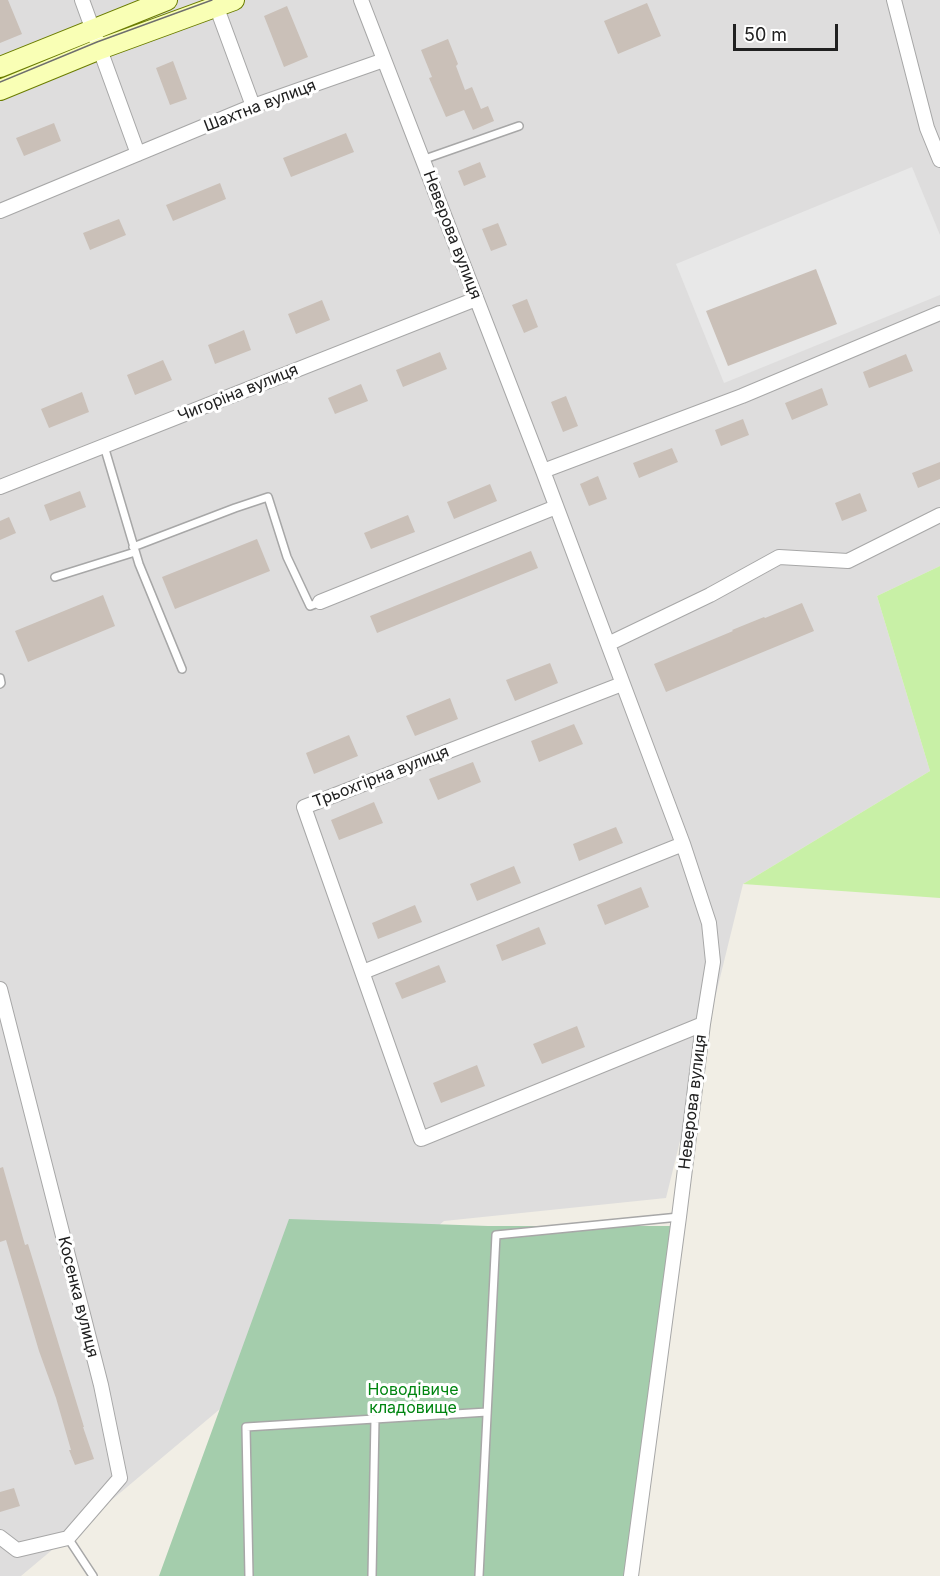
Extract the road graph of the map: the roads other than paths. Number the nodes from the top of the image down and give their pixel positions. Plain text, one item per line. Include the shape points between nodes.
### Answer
1 (82, 0) edge
2 (167, 0) edge
3 (361, 0) edge
4 (894, 0) edge
5 (221, 2) edge
6 (93, 29) junction
7 (100, 49) junction
8 (384, 60) junction
9 (0, 67) edge
10 (0, 90) edge
11 (253, 106) junction
12 (519, 126) dead end
13 (138, 154) junction
14 (422, 160) junction
15 (940, 160) edge
16 (1, 208) edge
17 (476, 299) junction
18 (940, 313) edge
19 (104, 446) junction
20 (543, 471) junction
21 (0, 487) edge
22 (556, 507) junction
23 (940, 515) edge
24 (134, 549) junction
25 (54, 577) dead end
26 (320, 602) joint
27 (608, 644) junction
28 (182, 669) dead end
29 (0, 678) edge
30 (0, 684) edge
31 (622, 684) junction
32 (683, 844) junction
33 (363, 972) junction
34 (0, 989) edge
35 (703, 1024) junction
36 (679, 1217) junction
37 (487, 1412) junction
38 (375, 1419) junction
39 (0, 1537) edge
40 (68, 1538) junction
41 (93, 1576) edge
42 (249, 1576) edge
43 (372, 1576) edge
44 (479, 1576) edge
45 (631, 1576) edge

1 - 6 street
2 - 6 main road
3 - 8 street, Неверова вулиця
4 - 15 street via 927,128
5 - 7 main road
5 - 11 street
6 - 7 street
6 - 9 main road
7 - 10 main road
7 - 13 street
8 - 11 street, Шахтна вулиця
8 - 14 street, Неверова вулиця
11 - 13 street, Шахтна вулиця
12 - 14 lane
13 - 16 street, Шахтна вулиця
14 - 17 street, Неверова вулиця
17 - 19 street, Чигоріна вулиця
17 - 20 street, Неверова вулиця
18 - 20 street via 742,396
19 - 21 street, Чигоріна вулиця
19 - 24 lane
20 - 22 street, Неверова вулиця
22 - 26 street
22 - 27 street, Неверова вулиця
23 - 27 street via 848,561 779,557
24 - 25 lane
24 - 26 lane via 268,497 287,557 310,606
24 - 28 lane
27 - 31 street, Неверова вулиця
29 - 30 lane
31 - 32 street, Неверова вулиця
31 - 33 street, Трьохгірна вулиця via 304,807
32 - 33 street
32 - 35 street, Неверова вулиця via 709,923 713,962
33 - 35 street, Трьохгірна вулиця via 421,1139
34 - 40 street, Косенка вулиця via 101,1385 120,1478
35 - 36 street, Неверова вулиця
36 - 37 lane via 496,1234
36 - 45 street, Неверова вулиця
37 - 38 lane
37 - 44 lane
38 - 42 lane via 246,1427
38 - 43 lane
39 - 40 street via 17,1550
40 - 41 lane

